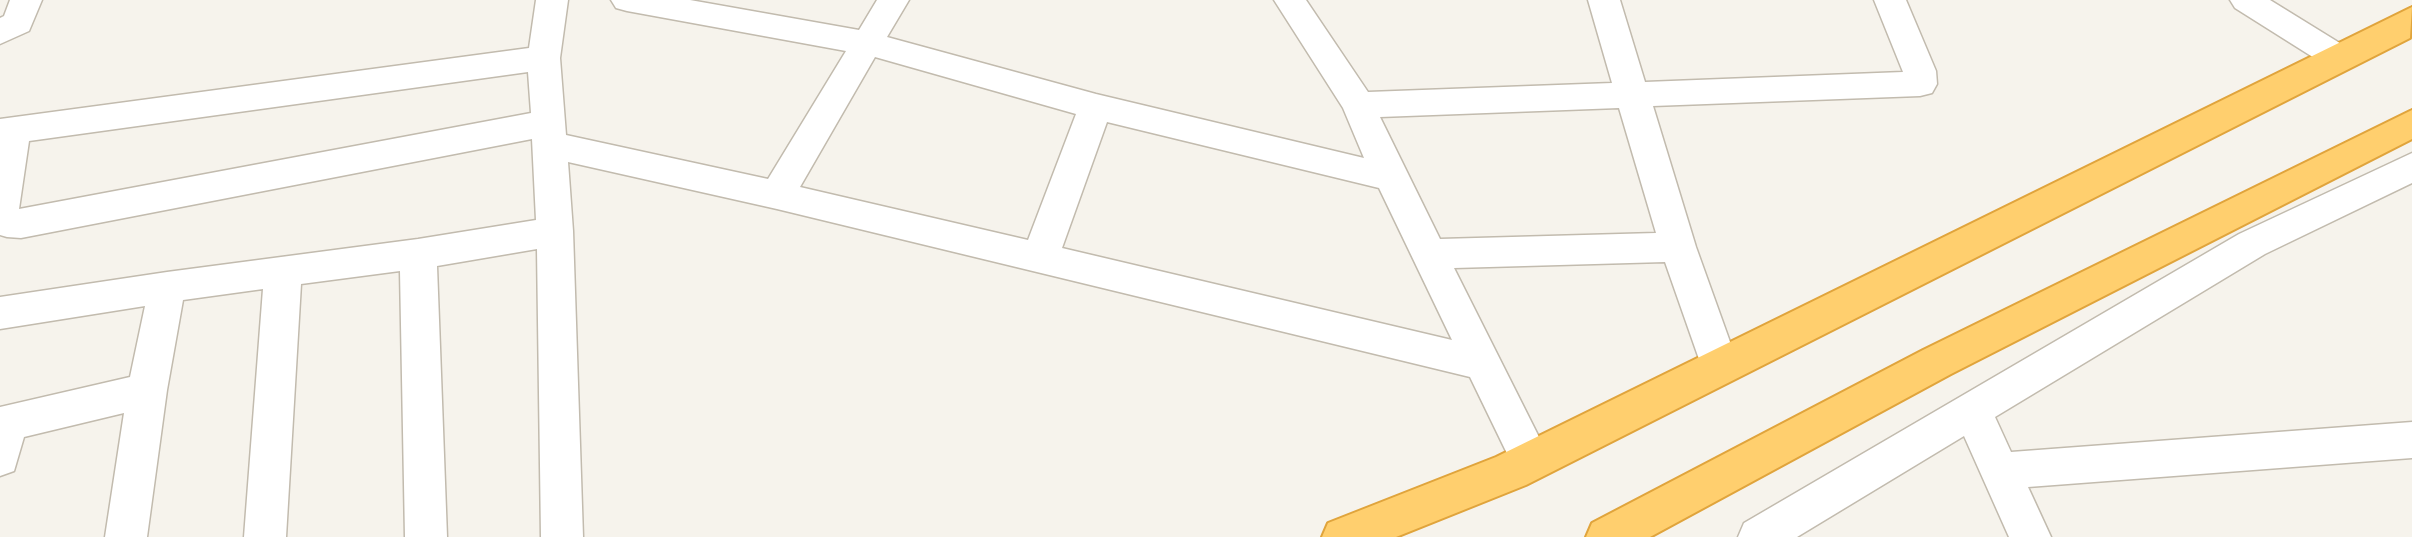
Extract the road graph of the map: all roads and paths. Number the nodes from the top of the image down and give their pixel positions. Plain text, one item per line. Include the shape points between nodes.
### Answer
1 (26, 0) edge
2 (552, 0) edge
3 (627, 0) edge
4 (893, 0) edge
5 (1290, 0) edge
6 (1604, 0) edge
7 (1890, 0) edge
8 (2246, 0) edge
9 (0, 32) edge
10 (2407, 33) edge
11 (866, 43) junction
12 (544, 58) junction
13 (2339, 58) junction
14 (1632, 94) junction
15 (1359, 105) junction
16 (1096, 107) junction
17 (2412, 123) edge
18 (7, 131) edge
19 (549, 134) junction
20 (2412, 167) edge
21 (1392, 178) junction
22 (778, 195) junction
23 (0, 215) edge
24 (555, 231) junction
25 (1678, 247) junction
26 (418, 254) junction
27 (1429, 254) junction
28 (1040, 258) junction
29 (283, 274) junction
30 (167, 287) junction
31 (0, 313) edge
32 (1480, 363) junction
33 (1720, 367) junction
34 (147, 390) junction
35 (1972, 410) junction
36 (2, 436) edge
37 (2412, 440) edge
38 (1531, 461) junction
39 (1999, 471) junction
40 (126, 537) edge
41 (265, 537) edge
42 (426, 537) edge
43 (562, 537) edge
44 (1344, 537) edge
45 (1608, 537) edge
46 (1759, 537) edge
47 (2030, 537) edge

1 - 9 street via 18,23
2 - 12 street
3 - 11 street
4 - 11 street
5 - 15 street
6 - 14 street
7 - 14 street via 1920,71 1920,84
8 - 13 street
10 - 13 highway
11 - 16 street
11 - 22 street
12 - 18 street
12 - 19 street
13 - 33 highway
14 - 15 street
14 - 25 street
15 - 21 street
16 - 21 street
16 - 28 street
17 - 45 highway via 1937,362
18 - 23 street
19 - 22 street
19 - 23 street via 21,224 8,223
19 - 24 street
20 - 35 street via 2252,244
21 - 27 street
22 - 28 street
24 - 26 street
24 - 43 street
25 - 27 street
25 - 33 street
26 - 29 street
26 - 42 street
27 - 32 street
28 - 32 street
29 - 30 street
29 - 41 street
30 - 31 street
30 - 34 street
32 - 38 street
33 - 38 highway
34 - 36 street
34 - 40 street
35 - 39 street
35 - 46 street
37 - 39 street
38 - 44 highway
39 - 47 street

